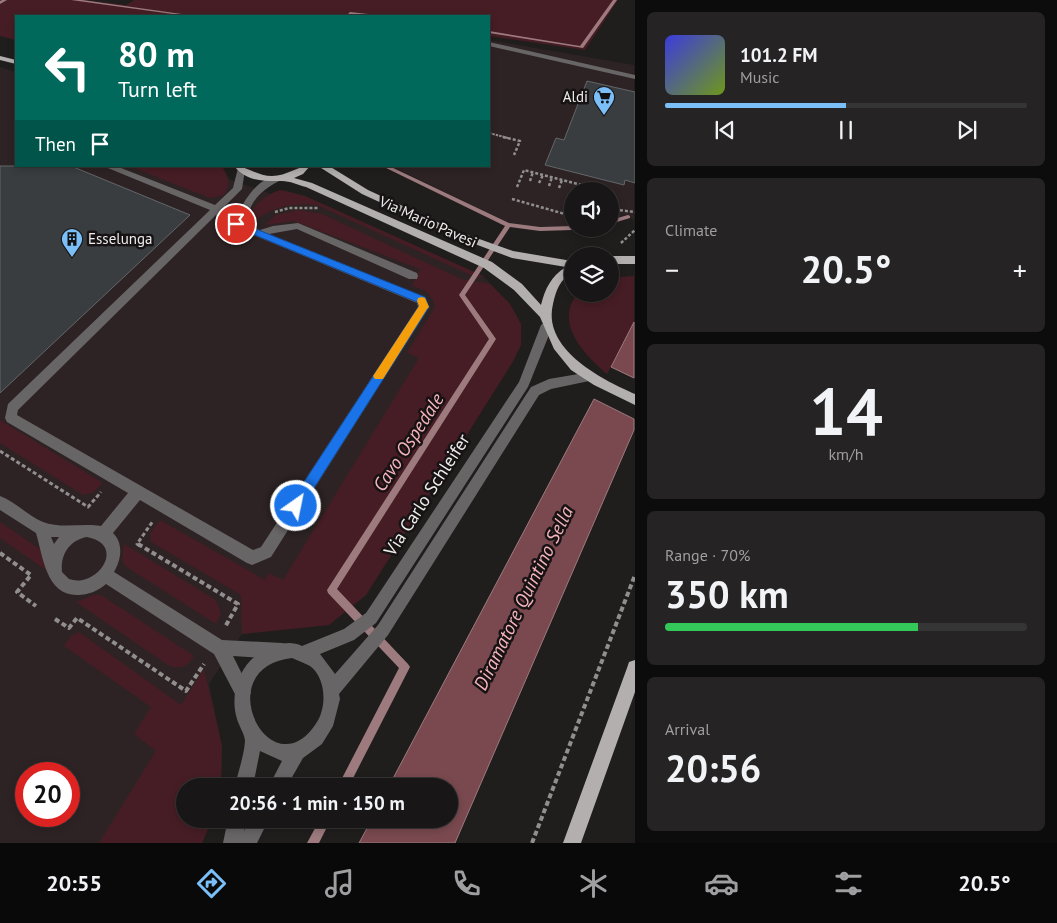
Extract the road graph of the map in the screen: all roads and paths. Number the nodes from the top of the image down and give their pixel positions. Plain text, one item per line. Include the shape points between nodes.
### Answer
1 (490, 44) edge
2 (0, 58) edge
3 (15, 62) edge
4 (634, 78) edge
5 (490, 133) edge
6 (514, 155) dead end
7 (110, 167) edge
8 (305, 167) edge
9 (324, 167) edge
10 (239, 168) edge
11 (533, 172) junction
12 (543, 175) junction
13 (552, 177) junction
14 (280, 178) junction
15 (562, 180) junction
16 (530, 181) dead end
17 (570, 182) edge
18 (539, 183) dead end
19 (549, 186) dead end
20 (517, 187) dead end
21 (559, 188) dead end
22 (512, 199) dead end
23 (319, 208) dead end
24 (217, 209) junction
25 (619, 210) edge
26 (634, 212) edge
27 (271, 214) dead end
28 (564, 214) edge
29 (254, 232) junction
30 (619, 260) edge
31 (634, 260) edge
32 (564, 263) edge
33 (564, 272) edge
34 (414, 276) dead end
35 (546, 320) junction
36 (596, 381) junction
37 (634, 400) edge
38 (0, 451) edge
39 (139, 492) junction
40 (108, 494) dead end
41 (0, 502) edge
42 (146, 517) dead end
43 (42, 529) junction
44 (77, 532) junction
45 (104, 534) junction
46 (0, 553) edge
47 (53, 564) junction
48 (105, 575) junction
49 (634, 575) edge
50 (36, 606) dead end
51 (55, 619) dead end
52 (225, 627) dead end
53 (220, 648) junction
54 (282, 651) junction
55 (304, 653) junction
56 (203, 663) dead end
57 (634, 668) edge
58 (332, 690) junction
59 (243, 692) junction
60 (629, 701) edge
61 (254, 738) junction
62 (297, 751) junction
63 (246, 778) edge
64 (282, 778) edge
65 (235, 828) edge
66 (255, 828) edge
67 (232, 843) edge
68 (247, 843) edge
69 (532, 843) edge
70 (572, 843) edge

1 - 4 street
2 - 3 main road
5 - 6 path via 520,141
7 - 24 street
8 - 14 main road
9 - 32 main road, Via Mario Pavesi via 365,192 454,233 496,249
10 - 14 main road, Via Mario Pavesi via 260,178
10 - 24 street via 237,189
11 - 12 path
11 - 16 path
11 - 20 path via 524,170
12 - 13 path
12 - 18 path
13 - 15 path
13 - 19 path
14 - 29 street via 263,186 247,202 243,216
14 - 35 main road, Via Mario Pavesi via 310,186 488,266 518,287
15 - 17 path
15 - 21 path
22 - 28 path
23 - 27 path via 289,208
24 - 29 street via 223,219
24 - 39 street via 12,408 11,418
25 - 26 path
29 - 34 street via 298,226
29 - 39 street via 422,300 424,307 266,552 252,558
30 - 31 main road
33 - 35 main road via 549,292
35 - 36 main road, Via Mario Pavesi via 555,343 569,361
35 - 55 street, Via Carlo Schleifer via 524,384 371,618 353,632
36 - 37 main road, Via Mario Pavesi
36 - 58 street, Via Carlo Schleifer via 549,384 535,391 383,630
38 - 40 path via 88,507 102,491
39 - 45 street
41 - 43 street
42 - 52 path via 154,522 137,544 238,604
43 - 44 street
43 - 47 street
44 - 45 street via 96,530
44 - 47 street via 61,545
45 - 48 street via 114,548 114,557
46 - 50 path via 31,575 17,592
47 - 48 street via 58,581 75,589 91,585
48 - 53 street
49 - 69 path
51 - 56 path via 69,628 77,618 186,690
53 - 54 street
53 - 59 street
54 - 55 street
54 - 59 street via 256,664
55 - 58 street via 322,667
57 - 60 main road
58 - 62 street via 329,721 322,734
59 - 61 street via 245,724
60 - 70 main road
61 - 62 street via 281,753
61 - 63 street
62 - 64 street
65 - 67 street
66 - 68 street

